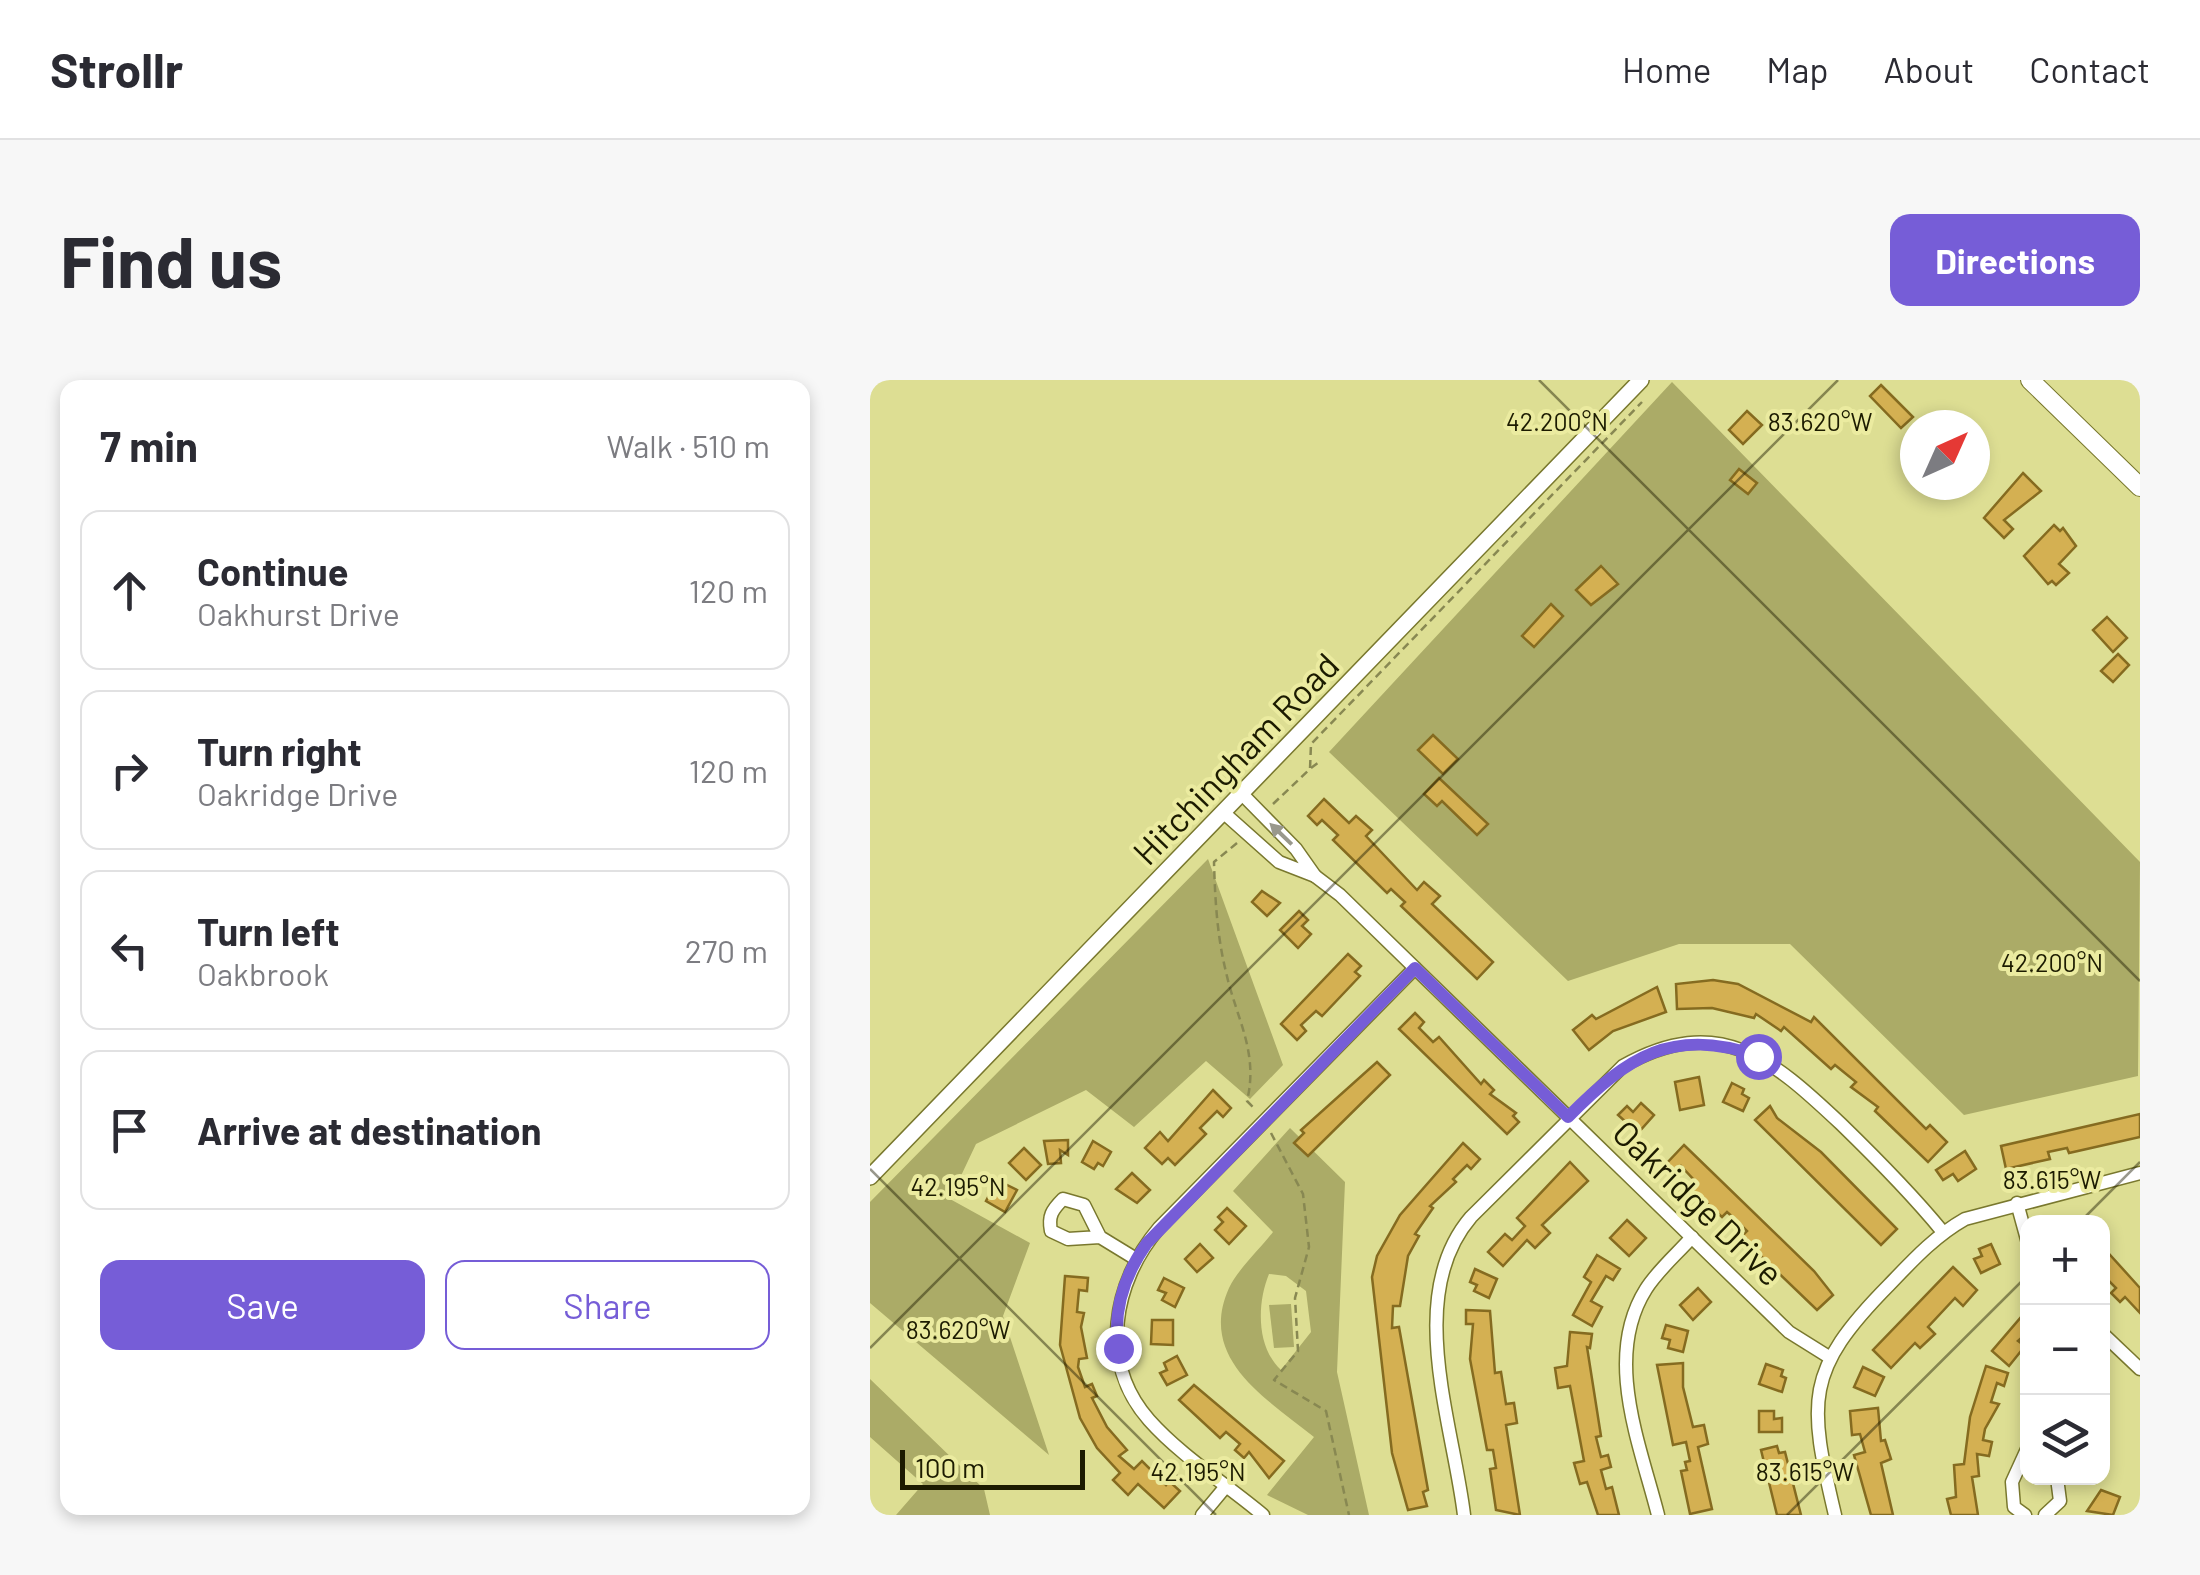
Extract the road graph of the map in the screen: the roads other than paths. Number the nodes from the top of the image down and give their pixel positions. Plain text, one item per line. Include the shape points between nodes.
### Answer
1 (1642, 380) edge
2 (2030, 380) edge
3 (2140, 488) edge
4 (1243, 795) junction
5 (1224, 813) junction
6 (1315, 876) junction
7 (1415, 968) junction
8 (1568, 1117) junction
9 (2140, 1172) edge
10 (870, 1177) edge
11 (2017, 1204) junction
12 (2020, 1215) edge
13 (1942, 1232) junction
14 (1100, 1237) dead end
15 (1692, 1237) junction
16 (1136, 1259) junction
17 (2110, 1341) edge
18 (1830, 1357) junction
19 (2140, 1369) edge
20 (2020, 1467) edge
21 (1227, 1485) junction
22 (2058, 1485) edge
23 (1202, 1515) edge
24 (1263, 1515) edge
25 (1464, 1515) edge
26 (1658, 1515) edge
27 (1836, 1515) edge
28 (2025, 1515) edge
29 (2045, 1515) edge

1 - 4 street, Hitchingham Road
2 - 3 main road
4 - 5 street, Hitchingham Road
6 -> 4 street, Oakridge Drive
5 - 6 street, Oakridge Drive via 1279,862
5 - 10 street, Hitchingham Road
6 - 7 street, Oakridge Drive
7 - 8 street, Oakridge Drive
7 - 16 street
8 - 13 street via 1611,1074 1644,1055 1687,1044 1736,1048 1795,1080
8 - 15 street, Oakridge Drive
8 - 25 street via 1460,1231 1438,1286 1438,1348
9 - 11 street
11 - 12 street
11 - 13 street
13 - 18 street via 1846,1328
14 - 16 street
15 - 18 street, Oakridge Drive via 1790,1332
15 - 26 street via 1645,1290 1627,1336 1629,1398
16 - 21 street via 1117,1319 1125,1376 1147,1417
17 - 19 street
18 - 27 street via 1816,1420
20 - 28 street via 2010,1491 2014,1507
21 - 23 street
21 - 24 street
22 - 29 street via 2060,1500

